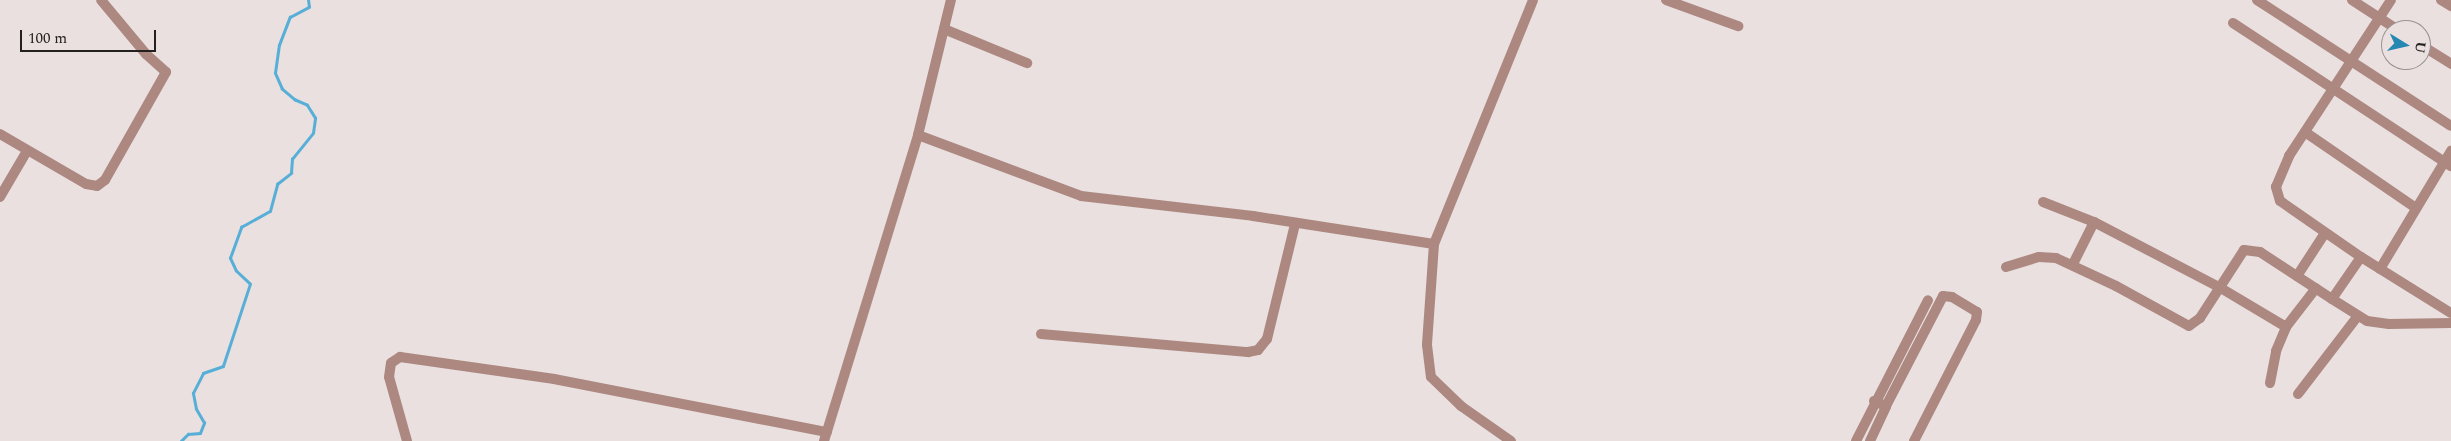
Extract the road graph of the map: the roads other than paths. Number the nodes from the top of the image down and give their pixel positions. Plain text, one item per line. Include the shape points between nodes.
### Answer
1 (101, 0) edge
2 (951, 0) edge
3 (1533, 0) edge
4 (1666, 0) edge
5 (2258, 0) edge
6 (2352, 0) edge
7 (2391, 0) edge
8 (2441, 0) edge
9 (1688, 3) edge
10 (2451, 6) edge
11 (2379, 17) junction
12 (2383, 20) edge
13 (2233, 23) dead end
14 (1738, 26) dead end
15 (944, 29) junction
16 (2431, 51) edge
17 (2351, 62) junction
18 (1027, 63) dead end
19 (2451, 64) edge
20 (2332, 89) junction
21 (2451, 126) edge
22 (2306, 132) junction
23 (0, 134) edge
24 (918, 135) junction
25 (27, 151) junction
26 (2451, 151) edge
27 (2448, 164) edge
28 (0, 197) edge
29 (2043, 202) dead end
30 (2416, 208) junction
31 (2094, 222) junction
32 (1295, 224) junction
33 (2325, 233) junction
34 (1434, 244) junction
35 (2361, 257) junction
36 (2073, 264) junction
37 (2006, 267) dead end
38 (2380, 269) junction
39 (2297, 276) junction
40 (2219, 287) junction
41 (2316, 288) junction
42 (2332, 299) junction
43 (1928, 300) dead end
44 (2451, 313) edge
45 (2357, 317) junction
46 (2451, 323) edge
47 (2286, 327) junction
48 (1041, 334) dead end
49 (2270, 383) dead end
50 (2298, 394) dead end
51 (1874, 402) junction
52 (1886, 406) junction
53 (826, 437) edge
54 (407, 441) edge
55 (1511, 441) edge
56 (1856, 441) edge
57 (1870, 441) edge
58 (1914, 441) edge

1 - 25 street via 146,54 165,70 165,75 100,185 86,184
2 - 15 street
3 - 34 street
4 - 9 street
5 - 17 street
6 - 11 street
7 - 11 street
8 - 10 street
9 - 14 street
11 - 12 street
11 - 17 street
13 - 20 street
15 - 18 street
15 - 24 street
16 - 19 street
17 - 20 street
17 - 21 street
20 - 22 street
20 - 27 street
22 - 30 street
22 - 33 street via 2277,179 2277,197
23 - 25 street
24 - 32 street via 1081,196
24 - 53 street
25 - 28 street
26 - 27 street
27 - 30 street
29 - 31 street
30 - 38 street
31 - 36 street
31 - 40 street
32 - 34 street
32 - 48 street via 1267,338 1258,350 1248,352
33 - 35 street
33 - 39 street
34 - 55 street via 1427,345 1431,377 1462,406
35 - 38 street
35 - 42 street
36 - 37 street via 2048,256
36 - 40 street via 2190,326 2198,322
38 - 44 street
39 - 40 street via 2248,249 2239,255
39 - 41 street
40 - 47 street
41 - 42 street
41 - 47 street
42 - 45 street
43 - 51 street
45 - 46 street via 2389,324
45 - 50 street
47 - 49 street via 2276,351
51 - 52 street
51 - 56 street
52 - 57 street
52 - 58 street via 1943,296 1952,297 1977,312 1976,320
53 - 54 street via 554,379 400,357 391,362 389,377

